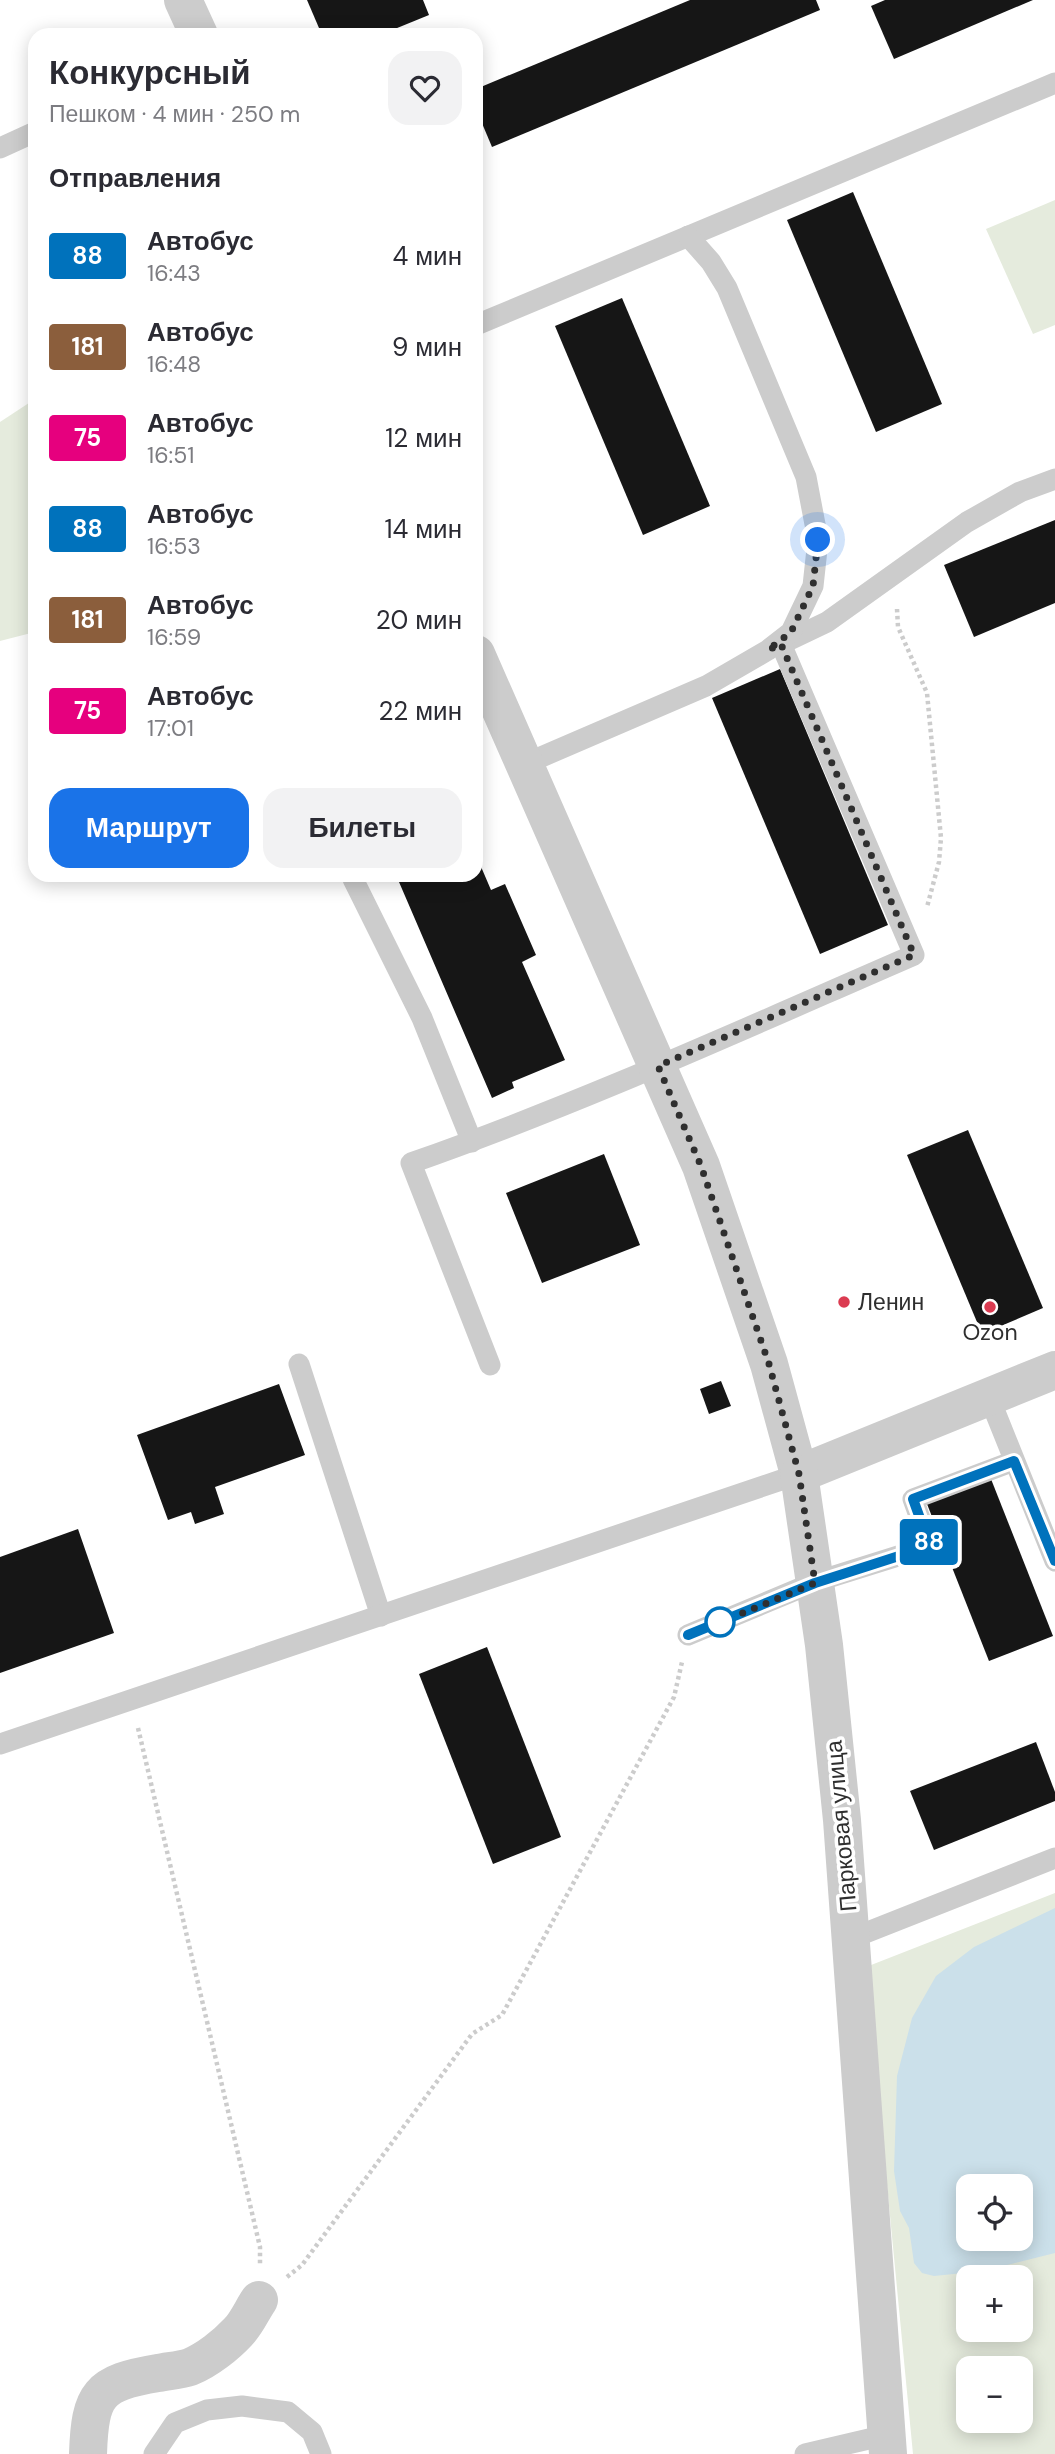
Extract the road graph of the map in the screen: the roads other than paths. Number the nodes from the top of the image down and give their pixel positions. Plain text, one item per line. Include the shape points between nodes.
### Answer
1 (183, 0) edge
2 (196, 28) edge
3 (1055, 83) edge
4 (28, 135) edge
5 (0, 148) edge
6 (688, 236) junction
7 (483, 322) edge
8 (1055, 479) edge
9 (775, 647) junction
10 (483, 670) edge
11 (525, 764) junction
12 (354, 882) edge
13 (658, 1066) junction
14 (472, 1142) junction
15 (299, 1364) dead end
16 (490, 1365) dead end
17 (1055, 1370) edge
18 (989, 1397) junction
19 (1014, 1461) junction
20 (799, 1474) junction
21 (1055, 1561) edge
22 (815, 1583) junction
23 (381, 1616) junction
24 (688, 1635) road end
25 (0, 1744) edge
26 (1055, 1858) edge
27 (850, 1939) junction
28 (259, 2300) road end
29 (887, 2445) edge
30 (88, 2454) edge
31 (154, 2454) edge
32 (321, 2454) edge
33 (805, 2454) edge

1 - 2 street
3 - 6 lane
4 - 5 lane
6 - 7 lane
6 - 9 lane via 727,288 806,477 818,540 813,586 791,632
8 - 9 lane via 1020,492 967,522 827,622
9 - 11 lane via 706,686
9 - 13 lane via 914,955
10 - 11 street, Парковая улица
11 - 13 street, Парковая улица
12 - 14 lane via 422,1018
13 - 14 lane
13 - 20 street, Парковая улица via 706,1179 769,1364
14 - 16 lane via 411,1163
15 - 23 lane
17 - 18 street
18 - 19 lane
18 - 20 street
19 - 21 lane
19 - 22 lane via 913,1499 930,1546
20 - 22 street, Парковая улица
20 - 23 lane
22 - 24 lane
22 - 27 street, Парковая улица via 841,1807
23 - 25 lane
26 - 27 lane
27 - 29 street, Парковая улица
28 - 30 street via 239,2332 213,2353 189,2367 129,2378 107,2390 94,2405 89,2421
29 - 33 lane
31 - 32 lane via 175,2423 207,2410 242,2406 288,2412 312,2432

